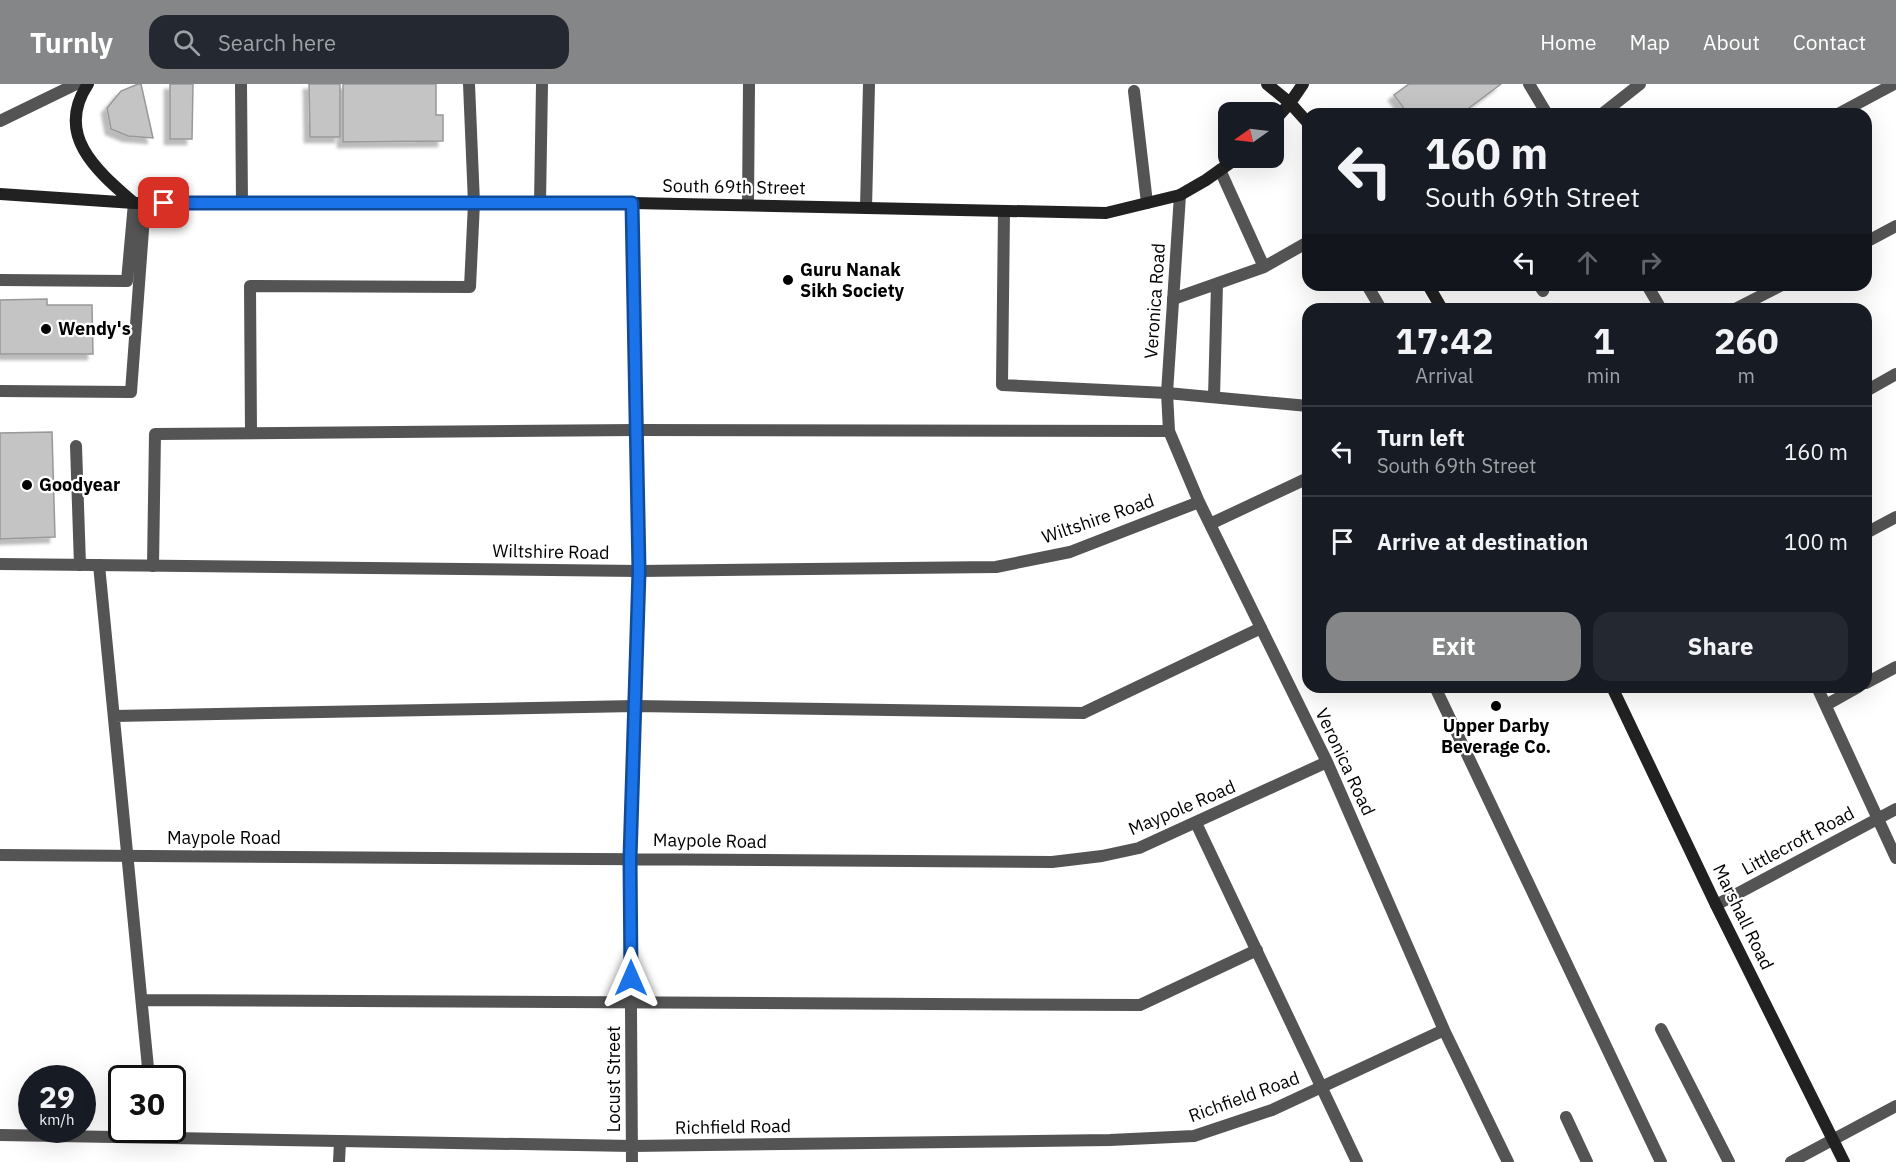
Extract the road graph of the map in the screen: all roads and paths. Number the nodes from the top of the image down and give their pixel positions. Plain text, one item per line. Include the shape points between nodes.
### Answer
1 (76, 84) edge
2 (88, 84) edge
3 (241, 84) edge
4 (469, 84) edge
5 (542, 84) edge
6 (749, 84) edge
7 (869, 84) edge
8 (1267, 84) edge
9 (1303, 84) edge
10 (1529, 84) edge
11 (1640, 84) edge
12 (1894, 84) edge
13 (1134, 91) dead end
14 (1290, 103) junction
15 (1543, 108) edge
16 (1610, 108) edge
17 (1849, 108) edge
18 (1284, 110) edge
19 (1302, 116) edge
20 (0, 121) edge
21 (1223, 168) edge
22 (1220, 170) junction
23 (0, 194) edge
24 (1180, 195) junction
25 (139, 203) junction
26 (242, 203) junction
27 (474, 203) junction
28 (540, 203) junction
29 (632, 203) junction
30 (1147, 203) junction
31 (748, 205) junction
32 (866, 208) junction
33 (1004, 211) junction
34 (1896, 226) edge
35 (1872, 239) edge
36 (1302, 245) edge
37 (1264, 267) junction
38 (0, 280) edge
39 (1217, 284) junction
40 (1770, 291) edge
41 (1173, 299) junction
42 (1747, 303) edge
43 (1896, 374) edge
44 (1872, 388) edge
45 (0, 392) edge
46 (1167, 393) junction
47 (1214, 397) junction
48 (1302, 405) edge
49 (636, 430) junction
50 (1169, 431) junction
51 (251, 434) junction
52 (76, 446) dead end
53 (1302, 481) edge
54 (1199, 502) junction
55 (1896, 517) edge
56 (1210, 524) junction
57 (1872, 530) edge
58 (0, 564) edge
59 (80, 565) junction
60 (99, 565) junction
61 (153, 566) junction
62 (639, 571) junction
63 (1261, 628) junction
64 (1896, 667) edge
65 (1872, 680) edge
66 (1438, 693) edge
67 (1615, 693) edge
68 (1820, 693) edge
69 (1847, 693) edge
70 (1826, 705) junction
71 (634, 706) junction
72 (114, 716) junction
73 (1327, 762) junction
74 (1896, 809) edge
75 (1878, 818) junction
76 (1196, 823) junction
77 (0, 855) edge
78 (128, 855) junction
79 (630, 858) junction
80 (1896, 858) edge
81 (1716, 905) junction
82 (1257, 950) junction
83 (142, 1000) junction
84 (631, 1002) junction
85 (1661, 1029) dead end
86 (1444, 1030) junction
87 (148, 1065) edge
88 (1322, 1087) junction
89 (1896, 1106) edge
90 (1566, 1117) dead end
91 (108, 1135) edge
92 (186, 1135) edge
93 (0, 1136) edge
94 (1833, 1139) junction
95 (340, 1142) junction
96 (632, 1146) junction
97 (339, 1162) edge
98 (633, 1162) edge
99 (1357, 1162) edge
100 (1508, 1162) edge
101 (1587, 1162) edge
102 (1661, 1162) edge
103 (1729, 1162) edge
104 (1791, 1162) edge
105 (1844, 1162) edge

1 - 20 street
2 - 25 main road via 75,111 78,139 102,176
3 - 26 street
4 - 27 street
5 - 28 street
6 - 31 street
7 - 32 street
8 - 14 main road
9 - 14 main road
10 - 15 street
11 - 16 street
12 - 17 street
13 - 30 street
14 - 18 main road
14 - 19 main road
21 - 22 main road, South 69th Street
22 - 24 main road, South 69th Street
22 - 37 street
23 - 25 main road, South 69th Street
24 - 30 main road, South 69th Street
24 - 41 street, Veronica Road
25 - 26 main road, South 69th Street
25 - 38 street via 127,280
25 - 45 street via 131,392
26 - 27 main road, South 69th Street
27 - 28 main road, South 69th Street
27 - 51 street via 470,286 250,286
28 - 29 main road, South 69th Street
29 - 31 main road, South 69th Street
29 - 49 street, Locust Street
30 - 33 main road, South 69th Street via 1106,213
31 - 32 main road, South 69th Street
32 - 33 main road, South 69th Street
33 - 46 street via 1002,385
34 - 35 street
36 - 37 street
37 - 39 street
39 - 41 street
39 - 47 street
40 - 42 street
41 - 46 street, Veronica Road
43 - 44 street
46 - 47 street
46 - 50 street, Veronica Road
47 - 48 street
49 - 50 street
49 - 51 street
49 - 62 street, Locust Street
50 - 54 street, Veronica Road
51 - 61 street via 155,434
52 - 59 street
53 - 56 street
54 - 56 street, Veronica Road
54 - 62 street, Wiltshire Road via 1070,552 996,567
55 - 57 street
56 - 63 street, Veronica Road
58 - 59 street, Wiltshire Road
59 - 60 street, Wiltshire Road
60 - 61 street, Wiltshire Road
60 - 72 street
61 - 62 street, Wiltshire Road
62 - 71 street, Locust Street
63 - 71 street via 1083,713
63 - 73 street, Veronica Road
64 - 65 street
66 - 102 street
67 - 81 main road, Marshall Road
68 - 70 street
69 - 70 street
70 - 75 street
71 - 72 street
71 - 79 street, Locust Street
72 - 78 street
73 - 76 street, Maypole Road
73 - 86 street, Veronica Road
74 - 75 street, Littlecroft Road
75 - 80 street
75 - 81 street, Littlecroft Road
76 - 79 street, Maypole Road via 1139,848 1052,862
76 - 82 street
77 - 78 street, Maypole Road
78 - 79 street, Maypole Road
78 - 83 street
79 - 84 street, Locust Street
81 - 94 main road, Marshall Road
82 - 84 street via 1140,1005
82 - 88 street
83 - 84 street
83 - 87 street
84 - 96 street, Locust Street
85 - 103 street
86 - 88 street, Richfield Road
86 - 100 street, Veronica Road
88 - 96 street, Richfield Road via 1272,1110 1194,1136
88 - 99 street
89 - 94 street
90 - 101 street
91 - 93 street, Richfield Road
92 - 95 street, Richfield Road
94 - 104 street
94 - 105 main road, Marshall Road
95 - 96 street, Richfield Road
95 - 97 street
96 - 98 street, Locust Street

